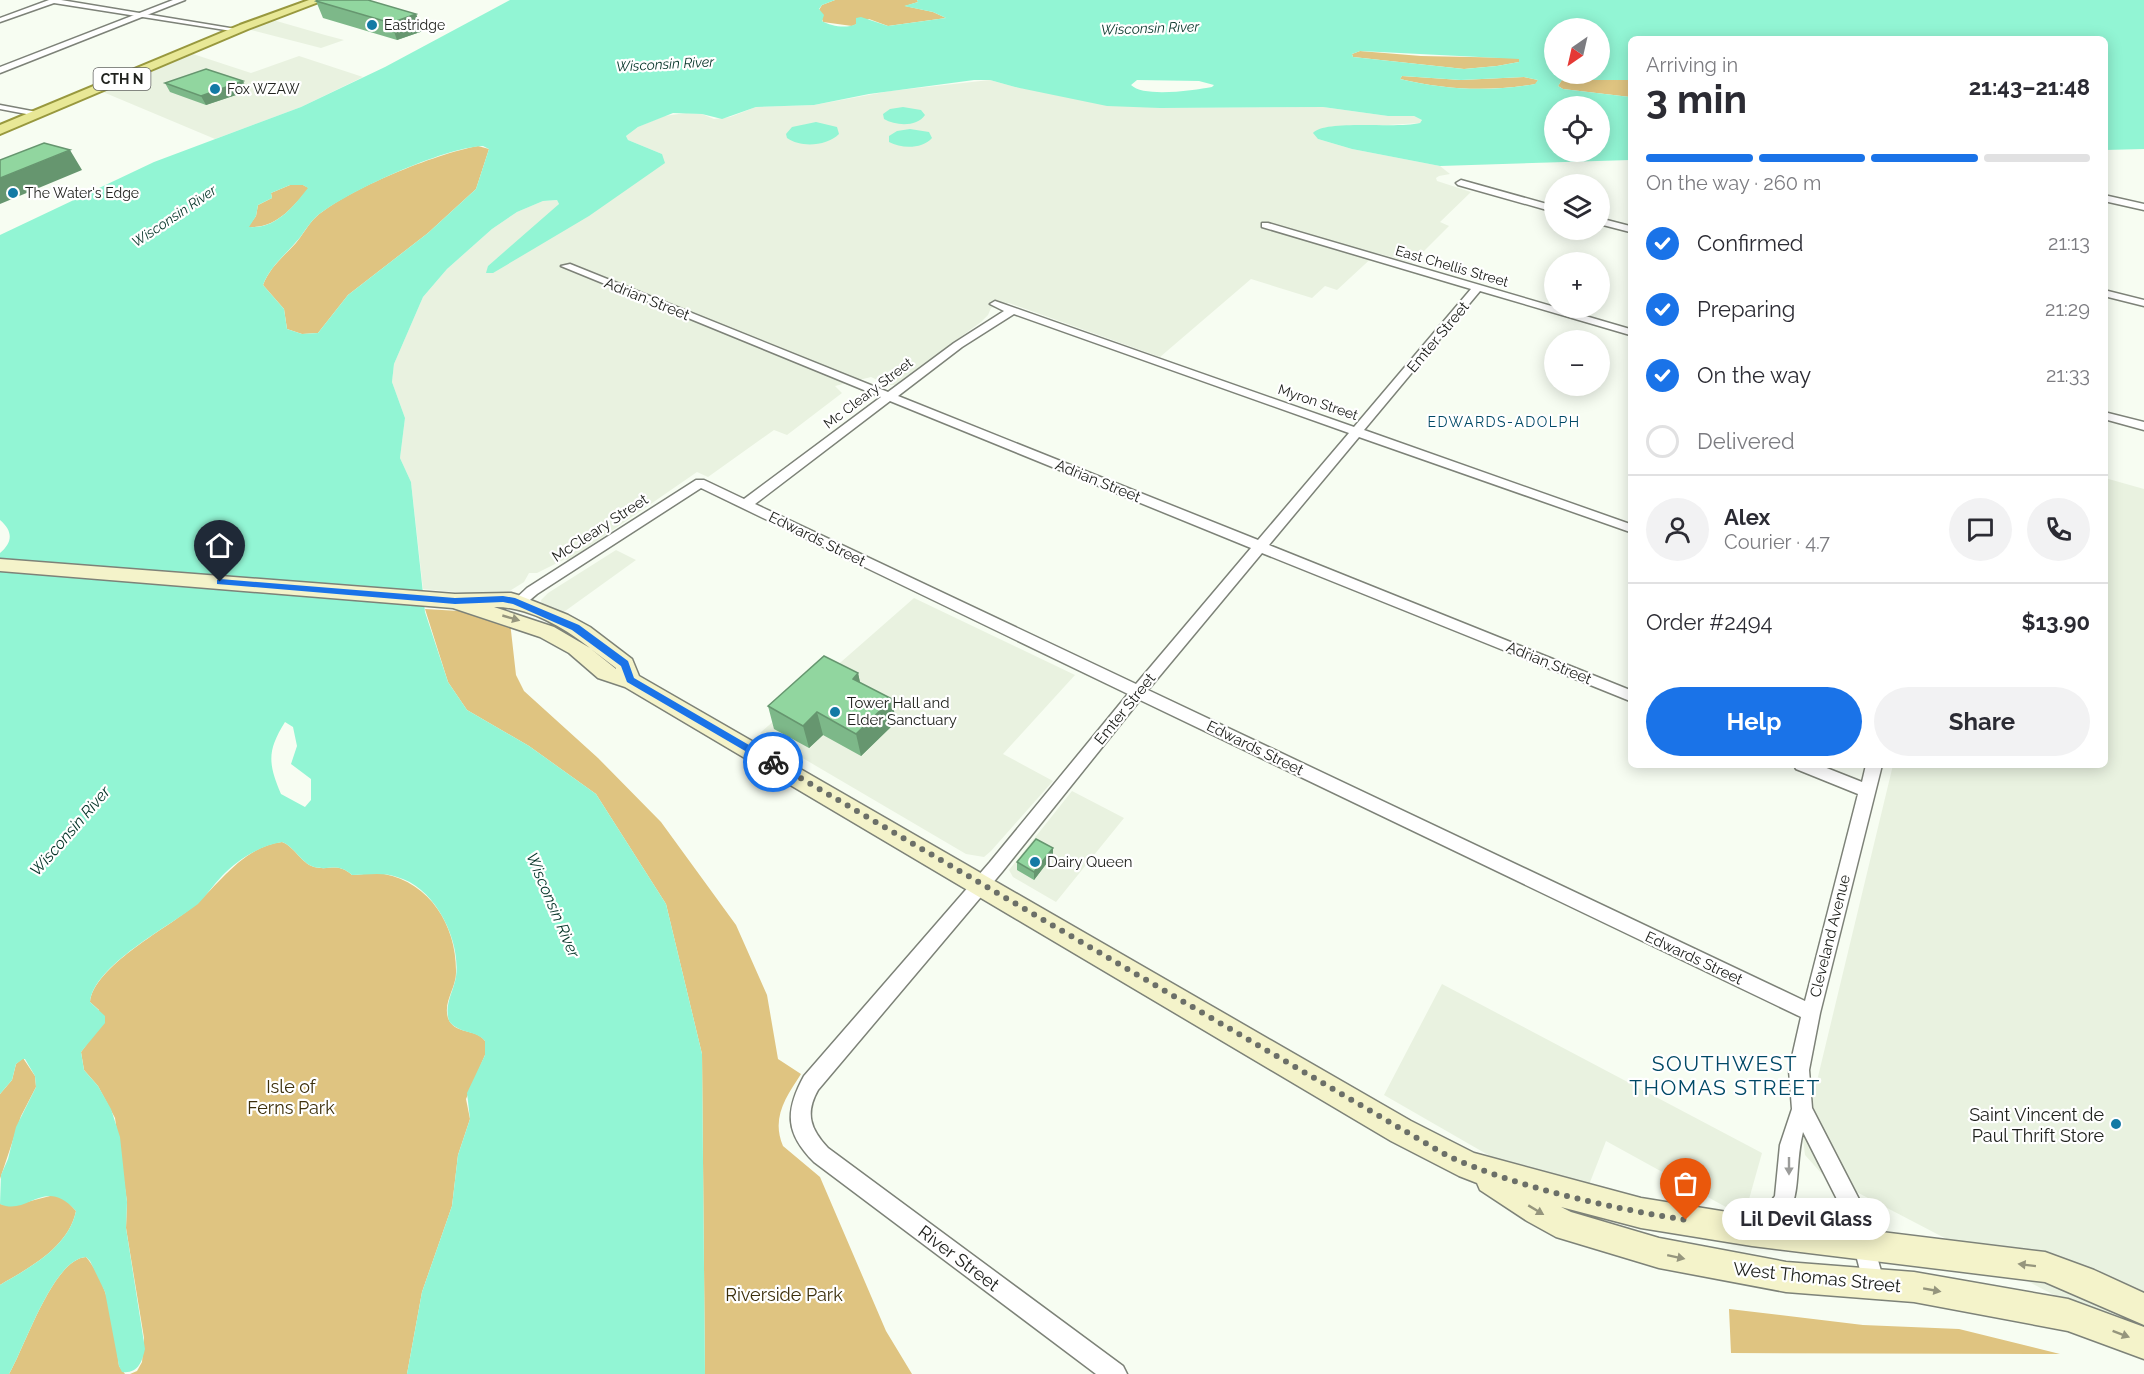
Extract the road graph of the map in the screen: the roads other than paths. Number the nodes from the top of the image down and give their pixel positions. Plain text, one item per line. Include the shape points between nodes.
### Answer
1 (55, 0) edge
2 (181, 0) edge
3 (303, 0) edge
4 (319, 0) edge
5 (142, 15) junction
6 (0, 20) edge
7 (241, 29) junction
8 (0, 70) edge
9 (0, 107) edge
10 (37, 114) junction
11 (0, 130) edge
12 (1461, 183) dead end
13 (2108, 199) edge
14 (1544, 206) edge
15 (2144, 207) edge
16 (1610, 224) edge
17 (1266, 225) dead end
18 (1628, 228) edge
19 (566, 266) dead end
20 (1478, 287) junction
21 (2108, 294) edge
22 (2144, 303) edge
23 (995, 304) dead end
24 (1013, 310) junction
25 (1628, 331) edge
26 (889, 396) junction
27 (2108, 416) edge
28 (2144, 426) edge
29 (1357, 432) junction
30 (700, 483) joint
31 (745, 505) junction
32 (1628, 527) edge
33 (1261, 547) junction
34 (0, 565) edge
35 (455, 601) junction
36 (519, 603) junction
37 (630, 680) junction
38 (1138, 692) junction
39 (1628, 695) edge
40 (1810, 768) edge
41 (1873, 768) edge
42 (1867, 791) junction
43 (981, 884) junction
44 (1811, 1013) junction
45 (1802, 1110) junction
46 (805, 1140) joint
47 (1469, 1166) junction
48 (1752, 1231) junction
49 (1865, 1244) junction
50 (1874, 1285) junction
51 (2144, 1309) edge
52 (2144, 1344) edge
53 (1115, 1374) edge

1 - 5 street
1 - 6 street
2 - 5 street
3 - 7 main road, CTH N
4 - 7 main road, CTH N
5 - 7 street
5 - 8 street
7 - 10 main road, CTH N
9 - 10 street
10 - 11 main road, CTH N
12 - 14 street
13 - 15 street
16 - 18 street
17 - 20 street, East Chellis Street
19 - 26 street, Adrian Street
20 - 25 street, East Chellis Street
20 - 29 street, Emter Street
21 - 22 street
23 - 24 street, Myron Street
24 - 26 street, Mc Cleary Street
24 - 29 street, Myron Street
26 - 31 street, Mc Cleary Street
26 - 33 street, Adrian Street
27 - 28 street
29 - 32 street, Myron Street
29 - 33 street, Emter Street
30 - 31 street, Edwards Street
30 - 36 street, McCleary Street
31 - 38 street, Edwards Street
33 - 38 street, Emter Street
33 - 39 street, Adrian Street
34 - 35 main road
35 - 36 main road via 503,599
35 -> 37 main road via 537,626 577,648 604,674
36 - 37 main road via 583,632 625,664
37 - 43 main road
38 - 43 street, Emter Street
38 - 44 street, Edwards Street
40 - 42 street
41 - 42 street, Cleveland Avenue
42 - 44 street, Cleveland Avenue
43 - 46 street, Emter Street via 811,1083 799,1105
43 - 47 main road via 1401,1131
44 - 45 street, Cleveland Avenue via 1799,1071
45 -> 48 street, Cleveland Avenue via 1795,1121 1787,1190 1779,1211
45 - 49 street, Cleveland Avenue via 1856,1215
46 - 53 street, River Street
47 - 48 main road via 1641,1213
47 -> 50 main road, West Thomas Street via 1551,1218 1599,1238 1738,1269
48 - 49 main road
49 - 50 street, Cleveland Avenue
51 -> 49 main road via 2045,1268
50 -> 52 main road, West Thomas Street via 1914,1287 2068,1315

